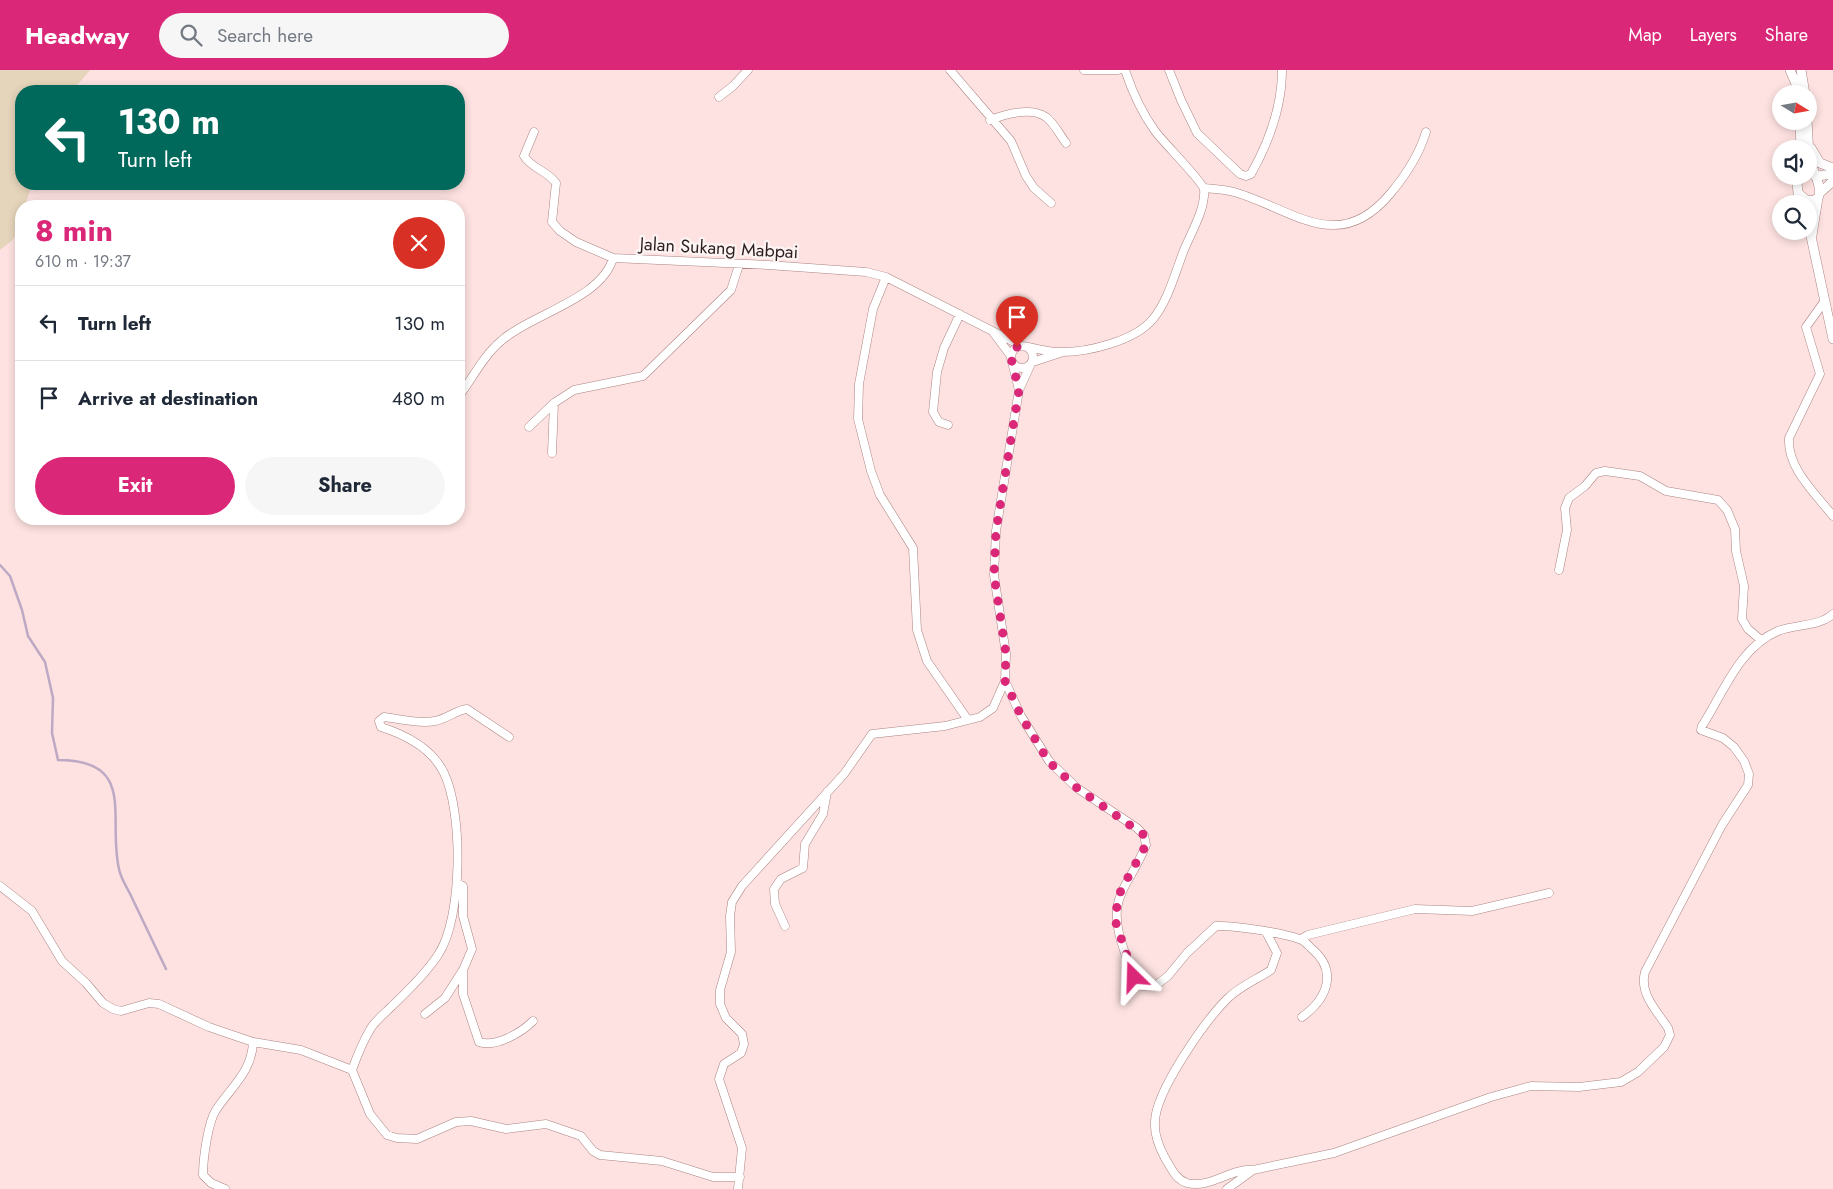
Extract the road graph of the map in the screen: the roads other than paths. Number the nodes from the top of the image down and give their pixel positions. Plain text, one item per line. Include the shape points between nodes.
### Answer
1 (748, 70) edge
2 (950, 70) edge
3 (1084, 70) edge
4 (1118, 70) edge
5 (1125, 70) edge
6 (1169, 70) edge
7 (1282, 70) edge
8 (1790, 70) edge
9 (1801, 70) edge
10 (1794, 85) edge
11 (1804, 85) edge
12 (719, 97) dead end
13 (990, 120) junction
14 (534, 132) dead end
15 (1426, 132) dead end
16 (1066, 142) dead end
17 (1817, 158) edge
18 (1833, 168) edge
19 (1833, 174) edge
20 (1817, 175) edge
21 (1817, 178) edge
22 (1833, 181) edge
23 (1204, 188) junction
24 (1820, 194) junction
25 (1817, 196) edge
26 (1052, 203) dead end
27 (1817, 205) edge
28 (1812, 240) edge
29 (613, 258) junction
30 (739, 265) junction
31 (886, 277) junction
32 (1824, 302) junction
33 (960, 314) junction
34 (990, 329) junction
35 (1833, 339) edge
36 (1025, 346) junction
37 (1060, 353) junction
38 (1012, 359) junction
39 (1031, 364) junction
40 (465, 388) edge
41 (1019, 390) junction
42 (554, 403) junction
43 (948, 425) dead end
44 (529, 427) dead end
45 (552, 453) dead end
46 (1833, 516) edge
47 (1559, 570) dead end
48 (1833, 614) edge
49 (1761, 640) junction
50 (1005, 681) junction
51 (968, 720) junction
52 (509, 737) dead end
53 (828, 792) junction
54 (457, 883) junction
55 (0, 886) edge
56 (1549, 893) dead end
57 (785, 926) dead end
58 (1266, 932) junction
59 (1301, 939) junction
60 (463, 970) junction
61 (425, 1014) dead end
62 (1302, 1018) dead end
63 (533, 1021) dead end
64 (253, 1042) junction
65 (352, 1070) junction
66 (1253, 1170) junction
67 (740, 1176) junction
68 (225, 1189) edge
69 (738, 1189) edge
70 (1227, 1189) edge

1 - 12 street
2 - 13 street
3 - 4 street
5 - 23 street via 1154,130
6 - 7 street via 1197,133 1246,176 1251,174 1268,144 1278,105
8 - 10 street
9 - 11 street
13 - 16 street via 1018,113 1036,113 1046,118
13 - 26 street via 1011,140 1034,188
14 - 29 street, Jalan Sukang Mabpai via 524,156 530,165 556,183 552,222 576,242
15 - 23 street via 1421,150 1400,182 1370,214 1358,221 1312,223 1232,192
17 - 18 street via 1820,163
19 - 20 street
21 - 24 street via 1822,182
22 - 24 street
23 - 37 street, Jalan Sukang Mabpai via 1194,226 1154,318 1126,338 1104,346
24 - 25 street
24 - 27 street
28 - 32 street
29 - 30 street, Jalan Sukang Mabpai
29 - 40 street via 612,264 592,289 518,328 500,342
30 - 31 street, Jalan Sukang Mabpai via 854,271
30 - 42 street via 731,290 643,376 574,390
31 - 33 street, Jalan Sukang Mabpai
31 - 51 street via 874,309 860,384 858,419 880,495 913,548 918,630 926,661
32 - 35 street
32 - 46 street via 1806,327 1820,374 1789,438 1788,449 1792,462
33 - 34 street, Jalan Sukang Mabpai
33 - 43 street via 937,372 932,412 939,422
34 - 36 street, Jalan Sukang Mabpai
34 - 38 street, Jalan Sukang Mabpai
36 - 37 street, Jalan Sukang Mabpai
36 - 38 street via 1015,348
36 - 39 street via 1034,354
37 - 39 street, Jalan Sukang Mabpai
38 - 39 street via 1019,368
38 - 41 street
39 - 41 street
41 - 50 street via 996,531 994,575 1006,654
42 - 44 street
42 - 45 street
47 - 49 street via 1567,530 1565,508 1569,498 1596,473 1605,471 1640,476 1666,491 1718,500 1727,510 1734,529 1744,586 1742,619
48 - 49 street via 1819,622 1779,631
49 - 66 street via 1733,672 1701,730 1723,738 1734,748 1749,774 1748,785 1722,825 1645,972 1643,990 1670,1035 1664,1046 1638,1072 1621,1082 1579,1087 1531,1086 1334,1153
50 - 51 street via 989,712
50 - 58 street via 1021,716 1049,762 1077,788 1144,835 1146,845 1121,890 1116,923 1130,968 1138,982 1143,986 1154,986 1168,976 1190,949 1216,926
51 - 53 street via 945,726 872,734
52 - 54 street via 467,709 433,722 384,717 379,721 381,727 416,742 444,771 451,790 459,861
53 - 57 street via 823,814 805,844 803,868 781,879 774,889 775,904
53 - 67 street via 742,886 732,902 732,944 720,990 720,1004 726,1018 742,1034 744,1044 741,1053 724,1064 719,1079 742,1148
54 - 60 street via 463,886 463,916 472,949
54 - 65 street via 445,940 438,955 372,1027
55 - 64 street via 32,911 62,962 86,983 103,1004 121,1011 149,1003 160,1004 209,1027
56 - 59 street via 1472,911 1415,909
58 - 59 street
58 - 66 street via 1277,953 1271,970 1248,982 1211,1017 1165,1088 1155,1121 1156,1136 1163,1154 1178,1179 1190,1184 1205,1184 1245,1169
59 - 62 street via 1323,958 1328,980 1318,1002
60 - 61 street via 445,998
60 - 63 street via 463,994 479,1042 501,1040
64 - 65 street via 301,1050
64 - 68 street via 248,1066 215,1111 210,1127 203,1175
65 - 67 street via 370,1114 387,1134 397,1138 417,1139 456,1122 471,1120 506,1129 546,1124 581,1136 600,1155 662,1161 713,1177
66 - 70 street
67 - 69 street

